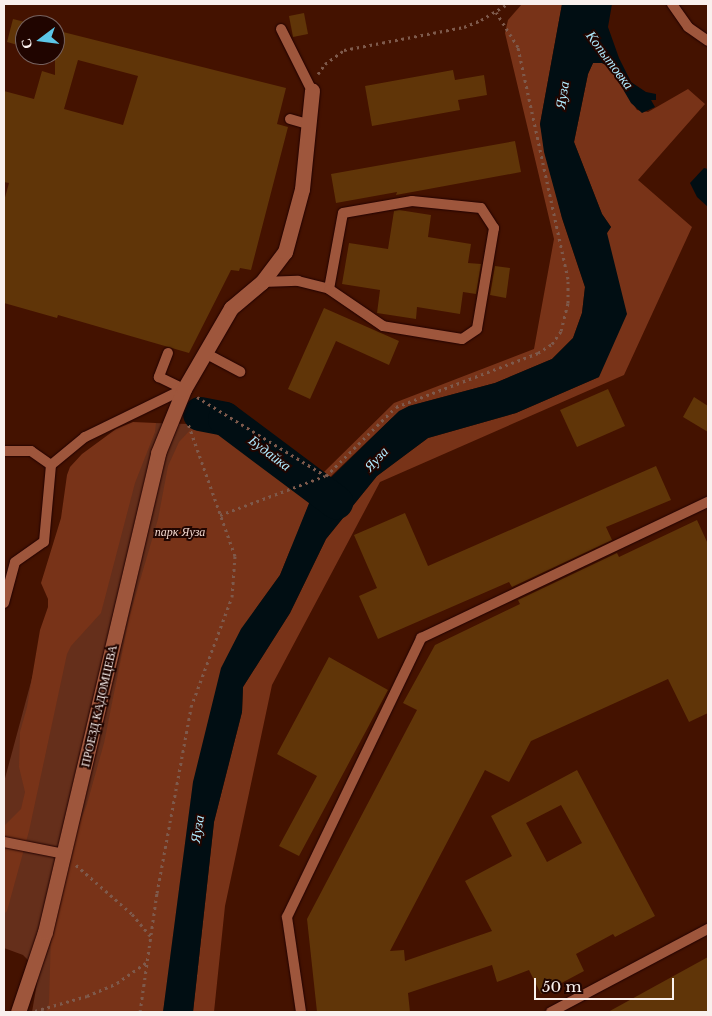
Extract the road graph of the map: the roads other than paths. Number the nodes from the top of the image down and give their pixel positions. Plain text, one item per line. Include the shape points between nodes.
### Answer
1 (672, 4) edge
2 (281, 29) dead end
3 (708, 41) edge
4 (312, 91) joint
5 (290, 120) dead end
6 (308, 124) junction
7 (262, 282) junction
8 (328, 289) junction
9 (168, 353) dead end
10 (205, 353) junction
11 (240, 372) dead end
12 (182, 394) junction
13 (4, 451) edge
14 (52, 465) junction
15 (708, 502) edge
16 (4, 603) edge
17 (4, 842) edge
18 (64, 854) junction
19 (708, 929) edge
20 (18, 1012) edge
21 (301, 1012) edge
22 (551, 1012) edge

1 - 3 lane via 688,27
2 - 4 lane
4 - 6 street, ПРОЕЗД КАДОМЦЕВА
5 - 6 lane
6 - 7 street, ПРОЕЗД КАДОМЦЕВА via 302,189 285,252
7 - 8 lane via 298,281
7 - 10 street, ПРОЕЗД КАДОМЦЕВА via 231,308
8 - 8 lane via 343,213 412,201 481,208 494,228 477,329 462,338 383,326
9 - 12 lane via 159,377
10 - 11 lane
10 - 12 street, ПРОЕЗД КАДОМЦЕВА
12 - 14 lane via 85,437
12 - 18 street, ПРОЕЗД КАДОМЦЕВА via 158,453
13 - 14 lane via 31,451
14 - 16 lane via 44,542 14,562
15 - 21 lane via 421,638 288,917
17 - 18 lane
18 - 20 street, ПРОЕЗД КАДОМЦЕВА via 45,932
19 - 22 lane

